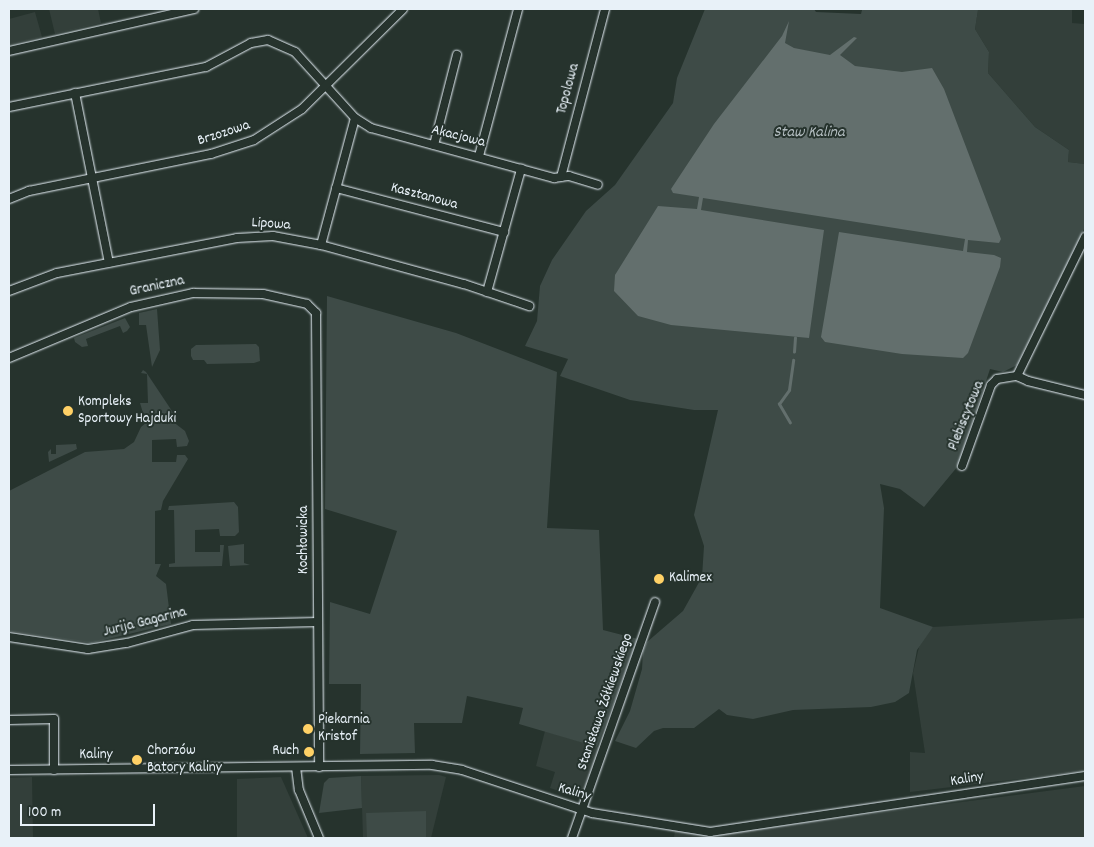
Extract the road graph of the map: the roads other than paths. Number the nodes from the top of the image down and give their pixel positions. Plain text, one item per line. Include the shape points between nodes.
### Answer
1 (194, 9) edge
2 (403, 9) edge
3 (518, 9) edge
4 (605, 9) edge
5 (9, 51) edge
6 (457, 55) dead end
7 (327, 85) junction
8 (75, 93) junction
9 (9, 107) edge
10 (355, 118) junction
11 (434, 145) junction
12 (479, 156) junction
13 (521, 168) junction
14 (93, 177) junction
15 (561, 177) junction
16 (598, 185) dead end
17 (336, 188) junction
18 (9, 199) edge
19 (504, 232) junction
20 (1085, 237) edge
21 (321, 245) junction
22 (109, 263) junction
23 (9, 291) edge
24 (487, 292) junction
25 (529, 306) dead end
26 (316, 313) joint
27 (9, 358) edge
28 (1017, 376) junction
29 (1085, 395) edge
30 (962, 466) dead end
31 (655, 602) dead end
32 (318, 622) junction
33 (9, 637) edge
34 (9, 720) edge
35 (296, 767) junction
36 (319, 767) junction
37 (9, 770) edge
38 (54, 770) junction
39 (1085, 776) edge
40 (582, 810) junction
41 (319, 838) edge
42 (572, 838) edge

1 - 5 street
2 - 7 street, Brzozowa
3 - 12 street
4 - 15 street, Topolowa
6 - 11 street
7 - 8 street via 295,52 268,40 251,43 206,67
7 - 10 street, Akacjowa
7 - 14 street, Brzozowa via 293,116 245,144 211,154
8 - 9 street
8 - 14 street
10 - 11 street, Akacjowa via 371,128
10 - 17 street
11 - 12 street, Akacjowa
12 - 13 street, Akacjowa
13 - 15 street, Akacjowa
13 - 19 street
14 - 18 street, Brzozowa
14 - 22 street
15 - 16 street, Akacjowa
17 - 19 street, Kasztanowa
17 - 21 street
19 - 24 street
20 - 28 street via 1079,263
21 - 22 street, Lipowa via 278,236 248,236
21 - 24 street, Lipowa
22 - 23 street, Lipowa via 57,273
24 - 25 street, Lipowa
26 - 27 street, Graniczna via 307,304 263,294 193,293 131,306
26 - 32 street, Kochłowicka
28 - 29 street via 1028,382
28 - 30 street, Plebiscytowa via 998,379 991,385
31 - 40 street, Stanisława Żółkiewskiego
32 - 33 street, Jurija Gagarina via 193,625 127,644 88,649
32 - 36 street, Kochłowicka
34 - 38 street via 54,719
35 - 36 street, Kaliny
35 - 38 street, Kaliny
35 - 41 street via 299,790
36 - 40 street, Kaliny via 432,764 462,770
37 - 38 street, Kaliny
39 - 40 street, Kaliny via 710,832
40 - 42 street, Stanisława Żółkiewskiego

